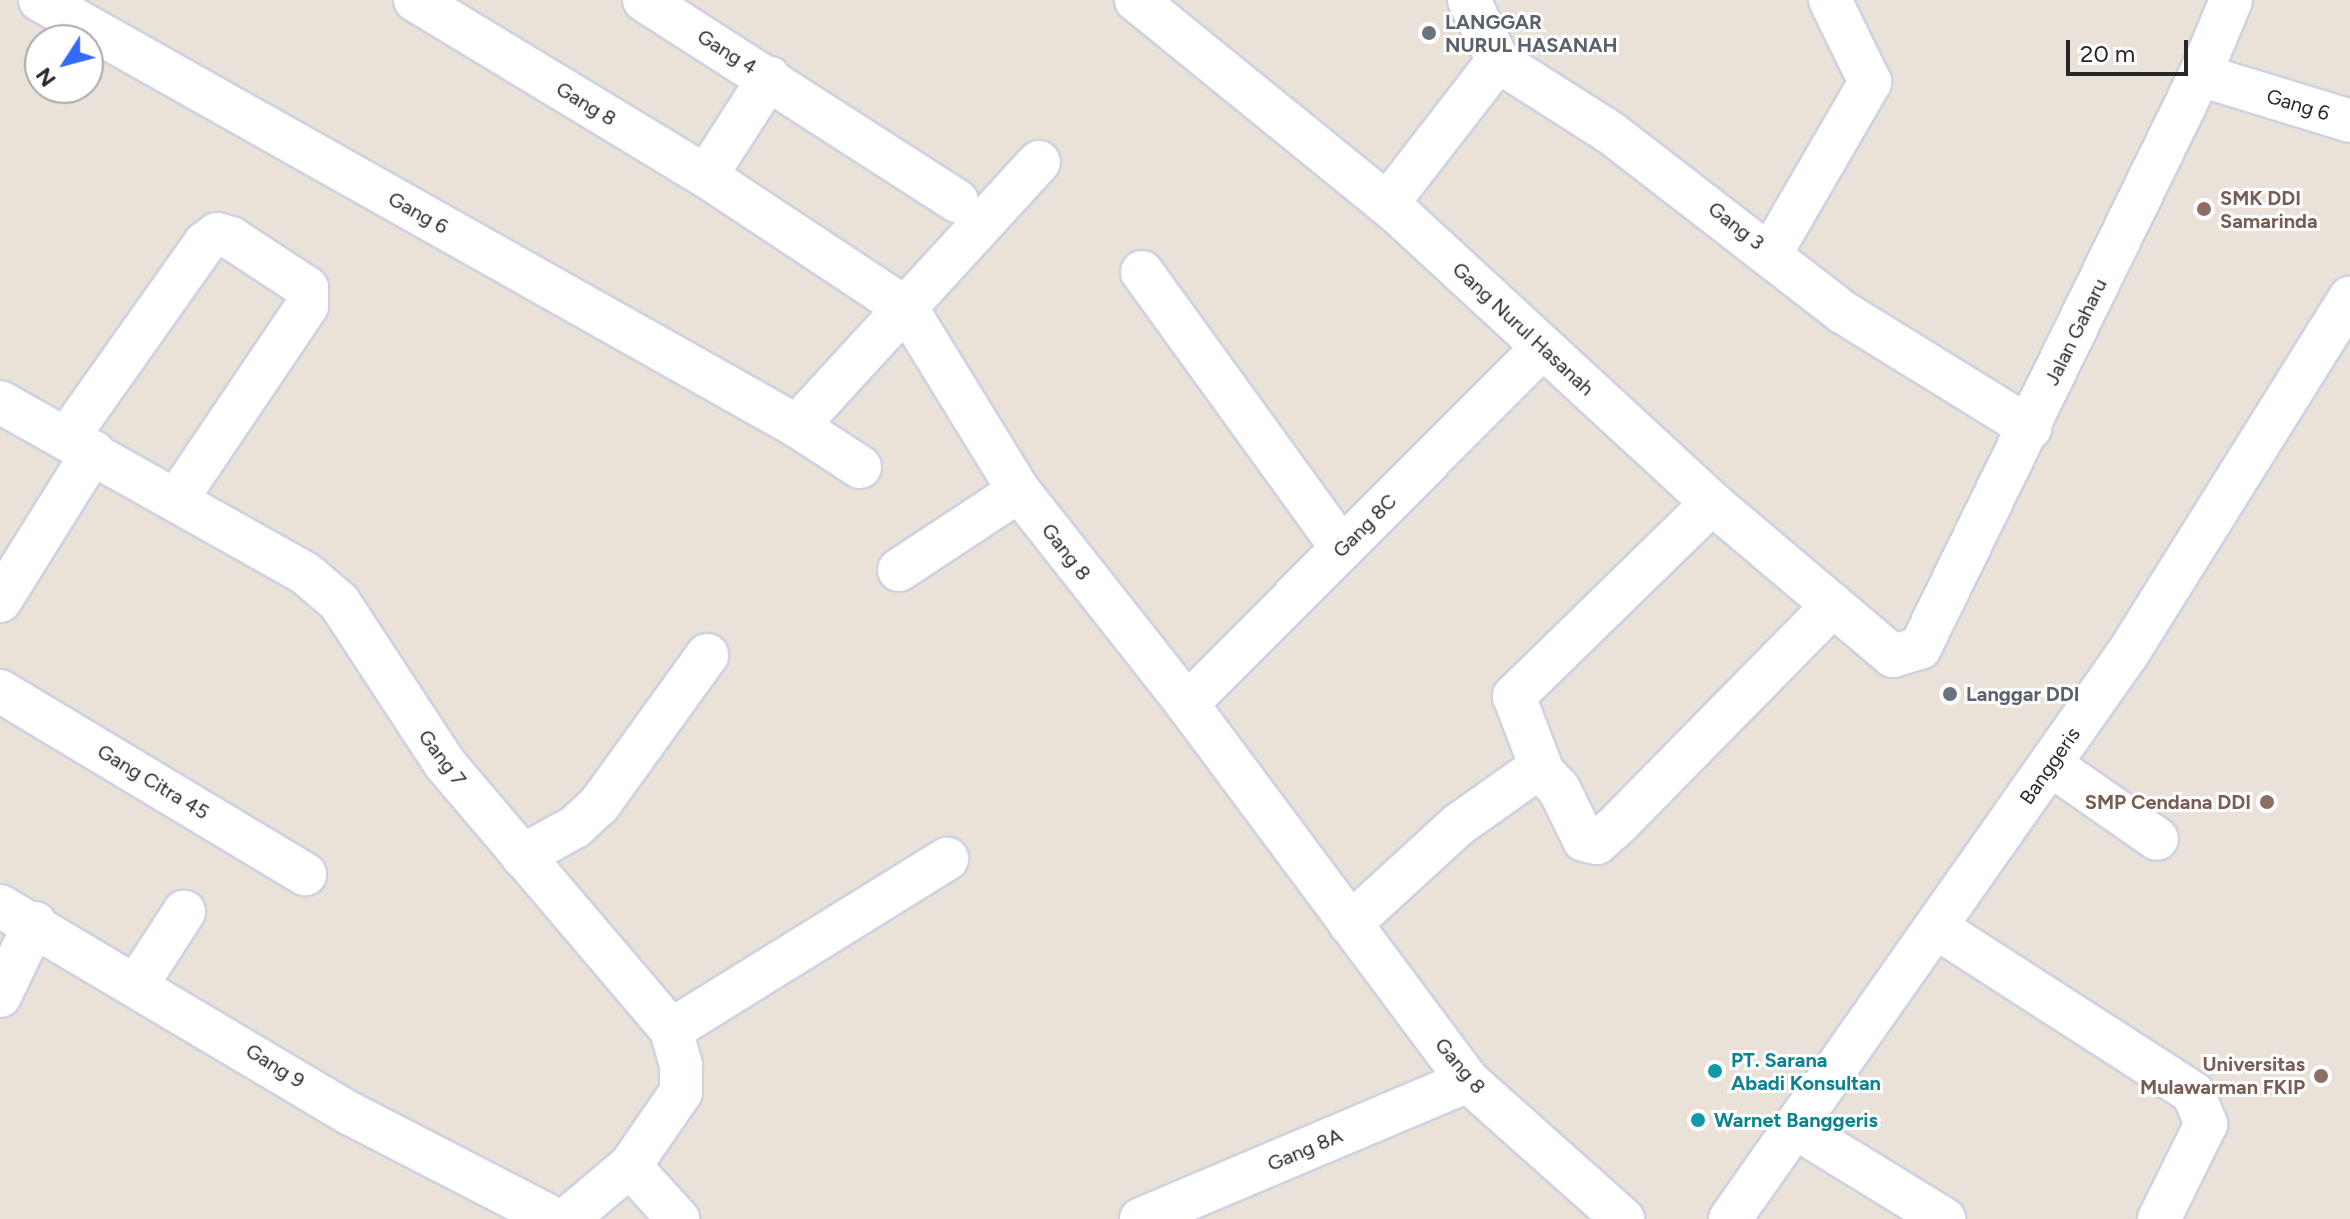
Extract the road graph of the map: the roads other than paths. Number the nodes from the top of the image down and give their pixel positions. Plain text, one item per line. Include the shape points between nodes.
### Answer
1 (40, 0) edge
2 (415, 0) edge
3 (644, 0) edge
4 (1136, 0) edge
5 (1469, 0) edge
6 (1830, 0) edge
7 (2231, 0) edge
8 (1498, 61) junction
9 (2200, 75) junction
10 (769, 78) junction
11 (2350, 121) edge
12 (1039, 162) dead end
13 (706, 176) junction
14 (957, 201) dead end
15 (1387, 204) junction
16 (1771, 253) junction
17 (1142, 272) dead end
18 (2350, 298) edge
19 (907, 309) junction
20 (1543, 347) junction
21 (0, 402) edge
22 (797, 426) junction
23 (2030, 428) junction
24 (80, 445) junction
25 (860, 467) dead end
26 (1019, 491) junction
27 (177, 499) junction
28 (1712, 503) junction
29 (1342, 548) junction
30 (899, 570) dead end
31 (0, 601) edge
32 (1833, 605) junction
33 (707, 655) dead end
34 (1908, 655) joint
35 (0, 691) edge
36 (1187, 704) junction
37 (2051, 765) junction
38 (1543, 772) junction
39 (2157, 839) dead end
40 (522, 856) junction
41 (947, 859) dead end
42 (305, 874) dead end
43 (184, 912) dead end
44 (18, 915) edge
45 (1350, 924) junction
46 (1937, 928) junction
47 (138, 983) junction
48 (0, 996) edge
49 (671, 1030) junction
50 (1468, 1081) junction
51 (1796, 1128) junction
52 (630, 1166) junction
53 (554, 1219) edge
54 (567, 1219) edge
55 (678, 1219) edge
56 (1141, 1219) edge
57 (1623, 1219) edge
58 (1730, 1219) edge
59 (1944, 1219) edge
60 (2159, 1219) edge

1 - 22 street, Gang 6
2 - 13 street, Gang 8
3 - 10 street, Gang 4
4 - 15 street, Gang Nurul Hasanah
5 - 8 street
6 - 16 street via 1870,82
7 - 9 street, Jalan Gaharu
8 - 15 street
8 - 16 street, Gang 3 via 1611,133
9 - 11 street, Gang 6
9 - 23 street, Jalan Gaharu
10 - 13 street
10 - 14 street, Gang 4
12 - 19 street
13 - 19 street, Gang 8
15 - 20 street, Gang Nurul Hasanah
16 - 23 street, Gang 3 via 1844,313
17 - 29 street
18 - 37 street, Banggeris via 2128,653
19 - 22 street
19 - 26 street, Gang 8
20 - 28 street, Gang Nurul Hasanah
20 - 29 street, Gang 8C
21 - 24 street, Gang 7
22 - 25 street, Gang 6
23 - 34 street, Jalan Gaharu via 1920,648
24 - 27 street, Gang 7
24 - 27 street via 205,243 217,234 231,238 307,288 307,306
24 - 31 street
26 - 30 street
26 - 36 street, Gang 8
27 - 40 street, Gang 7 via 305,573 339,602 445,764
28 - 32 street, Gang Nurul Hasanah
28 - 38 street via 1514,696
29 - 36 street, Gang 8C
32 - 34 street, Gang Nurul Hasanah via 1893,656
32 - 38 street via 1597,843 1584,840 1559,789
33 - 40 street via 599,805 575,827
35 - 42 street, Gang Citra 45
36 - 45 street, Gang 8
37 - 39 street
37 - 46 street, Banggeris
38 - 45 street via 1530,774 1458,825
40 - 49 street, Gang 7
41 - 49 street
43 - 47 street
44 - 47 street, Gang 9
44 - 48 street
45 - 50 street, Gang 8
46 - 51 street, Banggeris
46 - 60 street via 2193,1093 2206,1124
47 - 53 street, Gang 9 via 351,1114
49 - 52 street, Gang 7 via 681,1066 681,1092
50 - 56 street, Gang 8A
50 - 57 street, Gang 8
51 - 58 street, Banggeris
51 - 59 street
52 - 54 street
52 - 55 street

